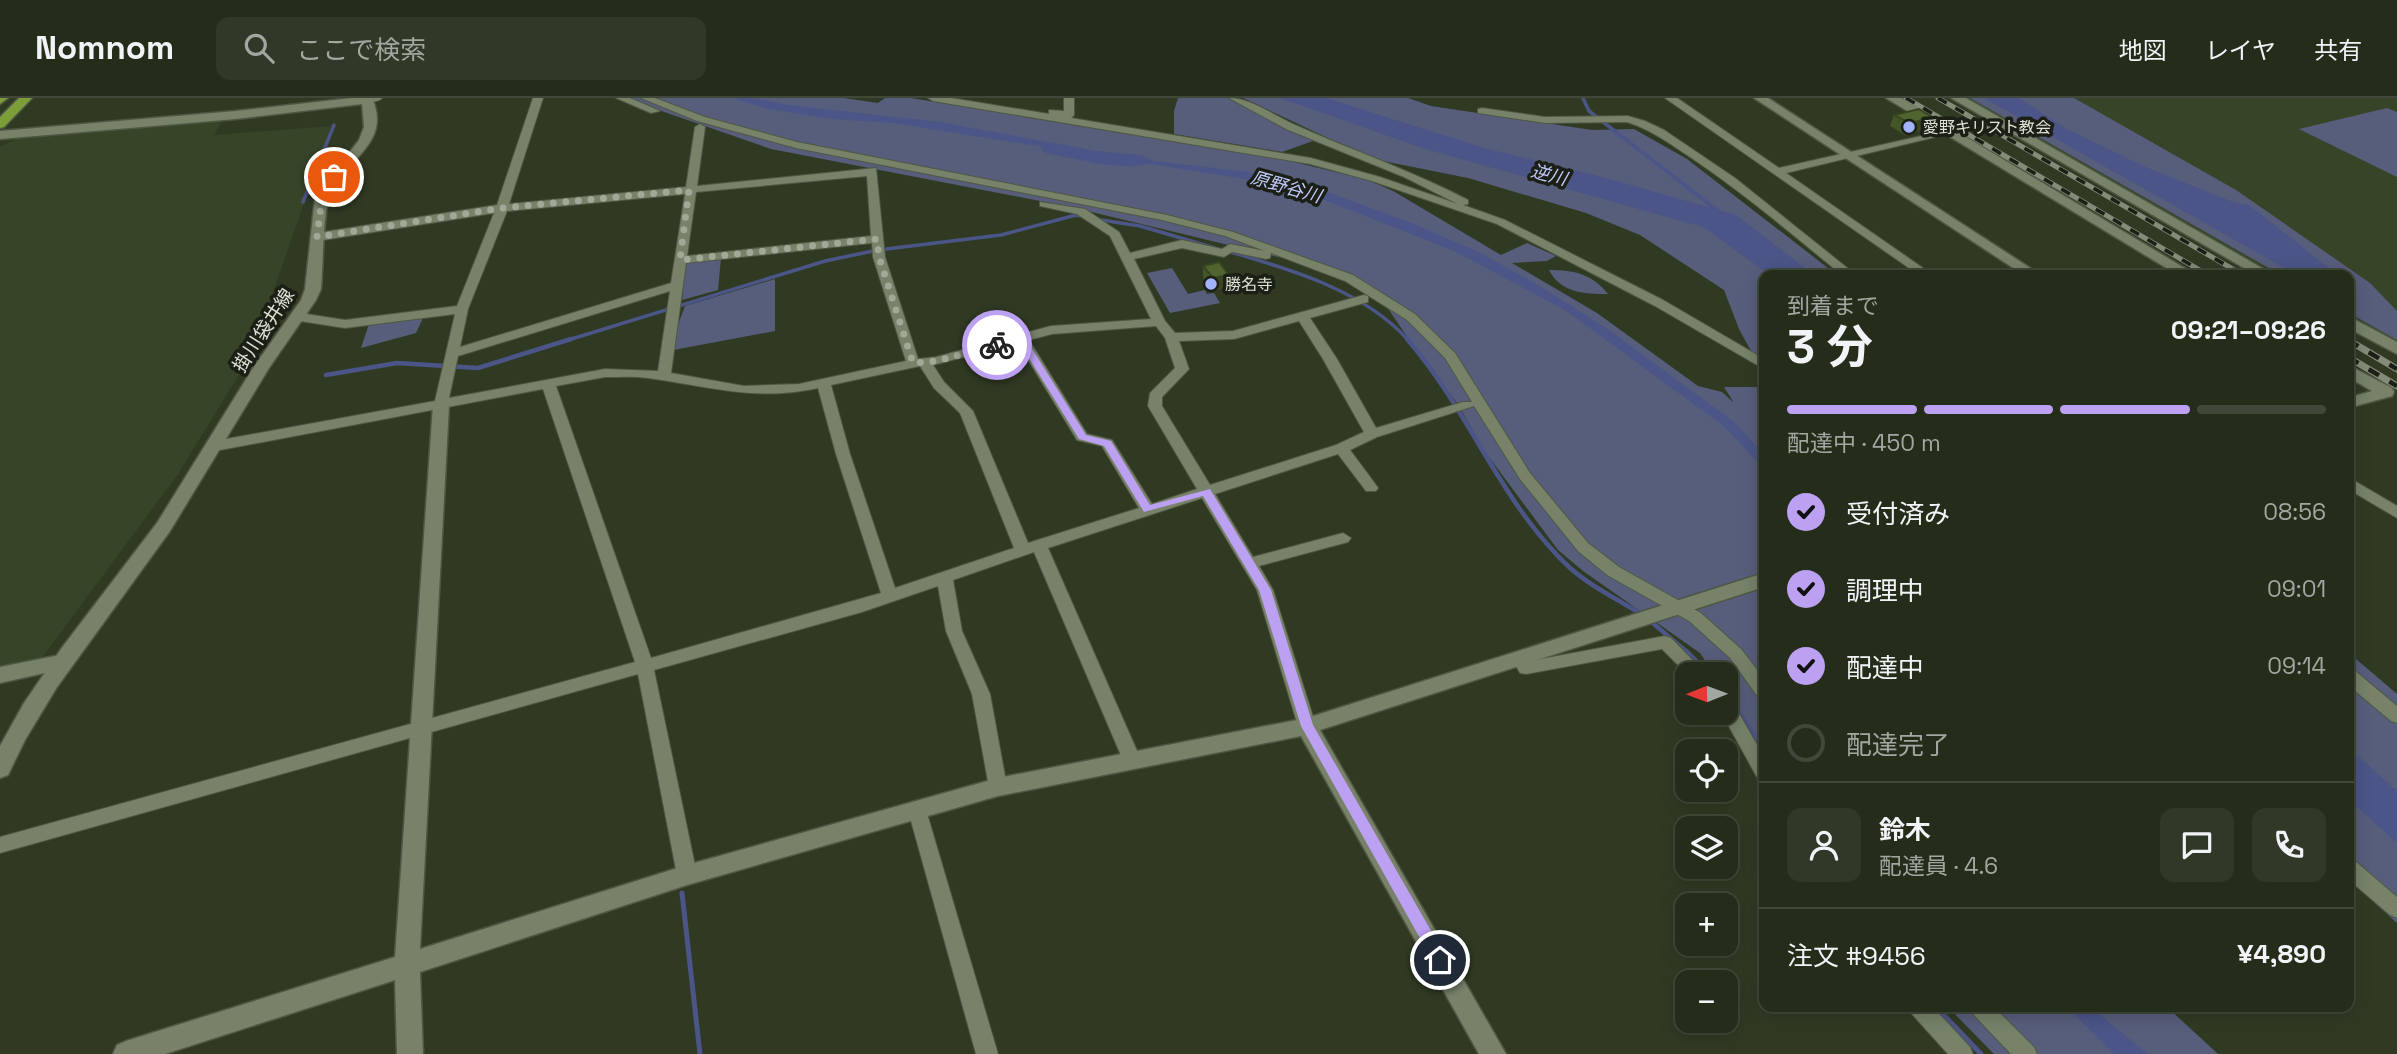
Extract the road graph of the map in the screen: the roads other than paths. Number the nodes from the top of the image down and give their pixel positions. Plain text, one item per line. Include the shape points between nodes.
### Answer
1 (26, 98) edge
2 (538, 98) edge
3 (621, 98) edge
4 (646, 98) edge
5 (933, 98) edge
6 (983, 98) edge
7 (1069, 98) edge
8 (1234, 98) edge
9 (1670, 98) edge
10 (1760, 98) edge
11 (1892, 98) edge
12 (1957, 98) edge
13 (370, 99) edge
14 (1482, 111) dead end
15 (0, 124) edge
16 (700, 127) junction
17 (1948, 131) junction
18 (0, 135) edge
19 (1849, 154) junction
20 (872, 171) junction
21 (1779, 171) junction
22 (689, 190) junction
23 (502, 208) junction
24 (1501, 222) junction
25 (317, 237) junction
26 (877, 239) junction
27 (1127, 257) junction
28 (1299, 259) junction
29 (680, 260) junction
30 (1327, 269) junction
31 (1844, 270) edge
32 (1920, 270) edge
33 (2026, 270) edge
34 (2181, 270) edge
35 (2258, 270) edge
36 (677, 285) junction
37 (1364, 299) junction
38 (462, 309) junction
39 (1302, 316) junction
40 (300, 317) junction
41 (1159, 322) junction
42 (2354, 324) edge
43 (1426, 330) junction
44 (1171, 337) junction
45 (1021, 338) junction
46 (2397, 349) edge
47 (454, 353) junction
48 (1759, 362) edge
49 (919, 363) junction
50 (1456, 365) junction
51 (2354, 373) edge
52 (664, 377) junction
53 (548, 384) junction
54 (824, 385) junction
55 (2391, 395) edge
56 (2354, 402) edge
57 (441, 405) junction
58 (1468, 405) junction
59 (1372, 434) junction
60 (215, 446) junction
61 (1341, 448) junction
62 (1515, 456) junction
63 (2354, 486) edge
64 (1371, 488) dead end
65 (1206, 491) junction
66 (1148, 510) junction
67 (2397, 513) edge
68 (1343, 538) dead end
69 (1039, 545) junction
70 (1023, 551) junction
71 (1249, 563) junction
72 (945, 577) junction
73 (1759, 582) edge
74 (890, 596) junction
75 (1678, 608) junction
76 (1520, 659) junction
77 (1686, 662) edge
78 (60, 663) junction
79 (645, 666) junction
80 (0, 675) edge
81 (2354, 681) edge
82 (1759, 685) edge
83 (2397, 716) edge
84 (1737, 725) edge
85 (1307, 726) junction
86 (420, 731) junction
87 (1132, 761) junction
88 (1759, 765) edge
89 (0, 769) edge
90 (998, 787) junction
91 (917, 810) junction
92 (0, 845) edge
93 (2354, 872) edge
94 (687, 875) junction
95 (2397, 909) edge
96 (407, 962) junction
97 (1924, 1012) edge
98 (1985, 1012) edge
99 (126, 1054) edge
100 (410, 1054) edge
101 (987, 1054) edge
102 (1493, 1054) edge
103 (1962, 1054) edge
104 (2026, 1054) edge

1 - 15 highway
2 - 23 street
3 - 16 street
4 - 28 street via 701,119 796,145 1163,216
5 - 24 street via 1311,161
6 - 7 street via 1069,115
8 - 24 street via 1428,181
9 - 21 street
10 - 19 street
11 - 17 street
12 - 35 street
13 - 18 street, 掛川袋井線
13 - 25 street, 掛川袋井線 via 369,133 326,187
14 - 31 street via 1545,120 1628,119 1641,123 1731,180
16 - 20 street via 755,145
16 - 22 street
17 - 19 street
17 - 34 street
19 - 21 street
19 - 33 street
20 - 22 street
20 - 26 street
20 - 27 street via 1081,211 1115,234
21 - 32 street
22 - 23 street
22 - 29 street
23 - 25 street
23 - 38 street
24 - 48 street via 1659,303
25 - 40 street, 掛川袋井線 via 313,289
26 - 29 street
26 - 49 street via 879,257
27 - 28 street via 1182,244 1224,253 1230,248
27 - 41 street
28 - 30 street
29 - 36 street
30 - 37 street
30 - 43 street via 1379,295
36 - 47 street
36 - 52 street
37 - 39 street
37 - 43 street
38 - 40 street via 345,324
38 - 47 street
39 - 44 street via 1234,335
39 - 59 street via 1324,344
40 - 60 street, 掛川袋井線 via 260,369
41 - 44 street
41 - 45 street via 1051,330
42 - 46 street
43 - 50 street
44 - 65 street via 1182,369 1156,396 1155,406
45 - 49 street
45 - 66 street via 1082,437 1107,443
47 - 57 street
49 - 54 street
49 - 70 street via 966,411
50 - 58 street via 1455,374
50 - 62 street
51 - 55 street
52 - 53 street via 627,372
52 - 54 street via 744,390
53 - 57 street
53 - 79 street
54 - 74 street
55 - 56 street
57 - 60 street
57 - 86 street
58 - 59 street
58 - 62 street via 1493,438
59 - 61 street
60 - 78 street, 掛川袋井線 via 148,549
61 - 64 street
61 - 65 street
62 - 75 street via 1525,476 1583,547 1613,571
63 - 67 street
65 - 66 street
65 - 71 street
66 - 69 street
68 - 71 street
69 - 70 street
69 - 87 street
70 - 72 street
71 - 85 street via 1265,590
72 - 74 street
72 - 90 street via 954,631 981,694
73 - 75 street
74 - 79 street
75 - 76 street
75 - 82 street via 1702,622 1736,654
76 - 77 street via 1526,668 1665,642
76 - 85 street
78 - 80 street
78 - 89 street, 掛川袋井線 via 33,702
79 - 86 street
79 - 94 street
81 - 83 street
84 - 88 street
85 - 87 street
85 - 102 street
86 - 92 street
86 - 96 street
87 - 90 street
90 - 91 street
91 - 94 street
91 - 101 street
93 - 95 street
94 - 96 street
96 - 99 street
96 - 100 street
97 - 103 street
98 - 104 street

